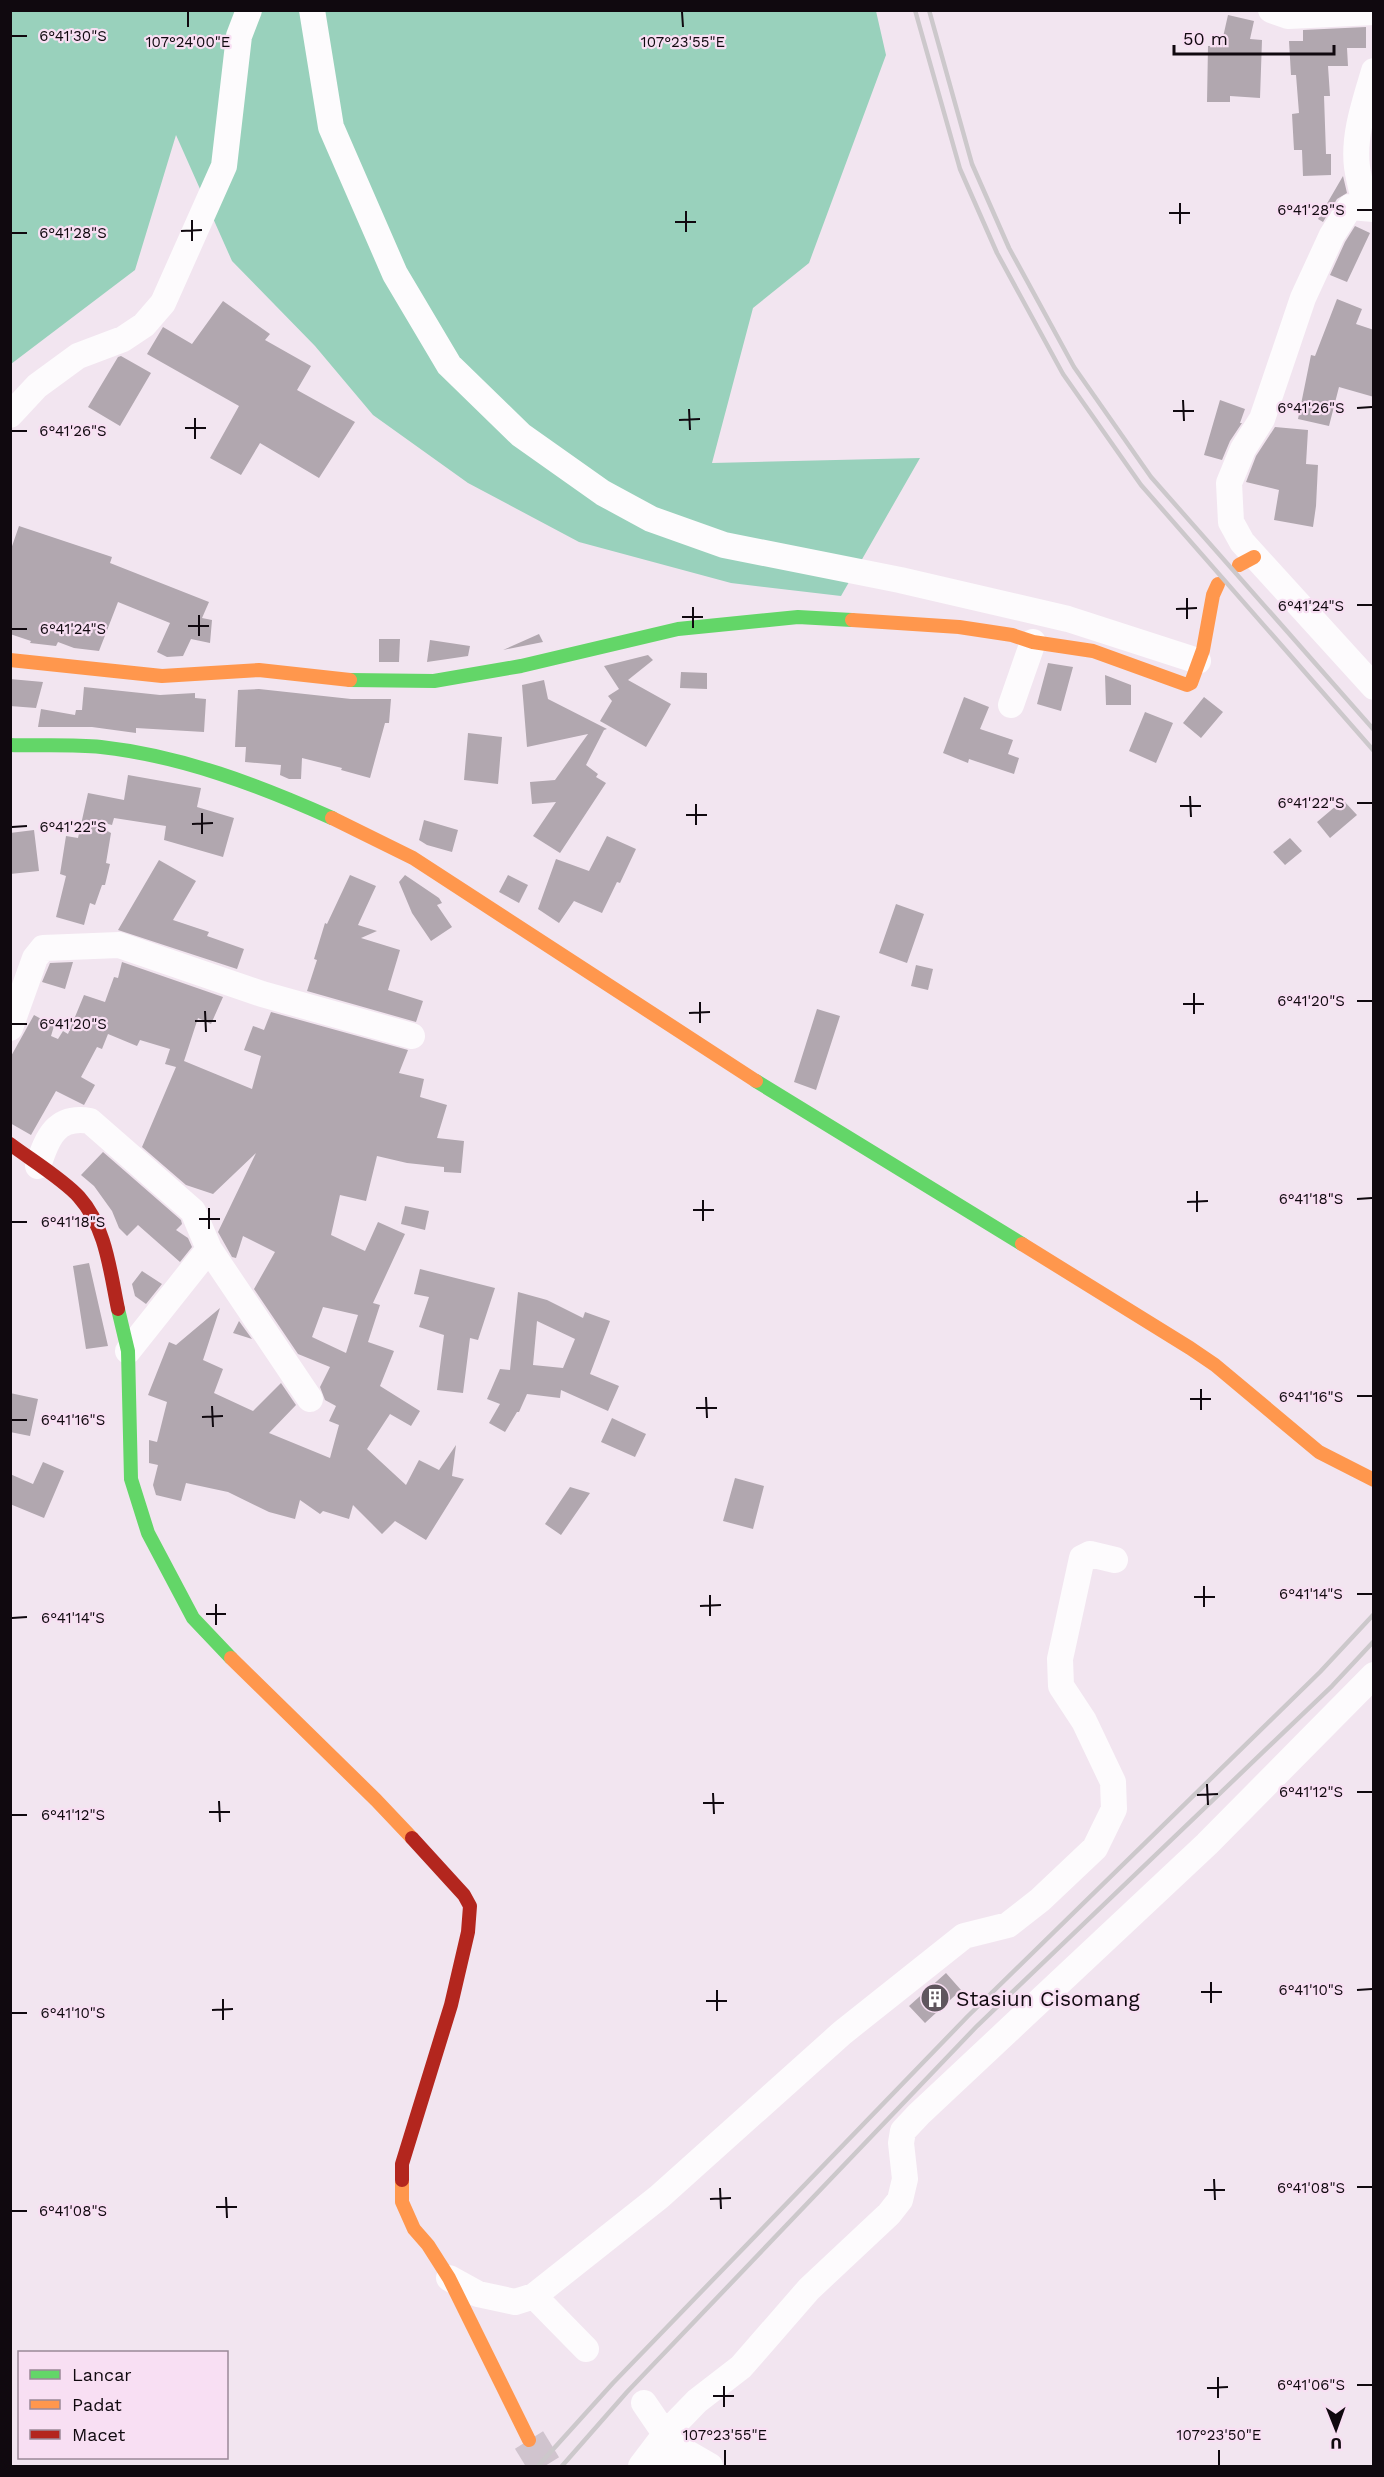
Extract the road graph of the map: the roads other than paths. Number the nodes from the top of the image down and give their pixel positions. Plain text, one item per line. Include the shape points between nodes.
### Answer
1 (249, 10) edge
2 (312, 10) edge
3 (1271, 10) edge
4 (1374, 12) edge
5 (1374, 71) edge
6 (1365, 166) edge
7 (1370, 208) edge
8 (10, 415) edge
9 (1218, 584) dead end
10 (1034, 642) junction
11 (10, 660) edge
12 (1198, 661) junction
13 (1374, 687) edge
14 (1011, 705) dead end
15 (10, 745) edge
16 (10, 1028) edge
17 (412, 1036) dead end
18 (10, 1144) edge
19 (38, 1166) junction
20 (209, 1250) junction
21 (129, 1351) junction
22 (310, 1399) dead end
23 (1374, 1480) edge
24 (1115, 1560) dead end
25 (1374, 1675) edge
26 (448, 2278) junction
27 (534, 2296) junction
28 (586, 2349) dead end
29 (644, 2403) dead end
30 (529, 2440) tunnel mouth
31 (670, 2448) edge
32 (641, 2466) edge
33 (710, 2466) edge

1 - 8 street via 239,36 224,166 163,303 144,325 123,339 78,356 37,387
2 - 12 street via 331,127 395,274 449,365 521,435 632,509 724,545 1068,619
3 - 4 street via 1288,15
5 - 6 street via 1359,127
6 - 7 street
7 - 13 street via 1350,207 1332,235 1303,298 1262,419 1243,449 1229,483 1231,522 1242,542 1246,561
9 - 12 street
10 - 11 street via 959,627 798,617 678,629 513,668 434,681 353,680 259,670 162,676
10 - 12 street via 1093,651 1181,685 1191,683
10 - 14 street
15 - 23 street via 101,747 242,780 370,835 413,858 747,1075 1190,1348 1320,1452
16 - 17 street via 35,958 43,948 119,945 262,994
18 - 19 street
19 - 20 street via 46,1141 66,1120 90,1120 193,1211
19 - 21 street via 79,1197 96,1222
20 - 21 street
20 - 22 street
21 - 26 street via 131,1479 148,1533 193,1618 376,1800 470,1906 451,2005 400,2176 406,2217
24 - 27 street via 1090,1554 1082,1558 1060,1659 1061,1686 1084,1721 1113,1782 1114,1809 1095,1848 1041,1900 1008,1925 964,1936 842,2033 658,2196
25 - 31 street via 1207,1844 903,2131 905,2179 900,2200 808,2289 741,2367 697,2401
26 - 27 street via 478,2294 515,2302
26 - 30 street
27 - 28 street
29 - 31 street
31 - 32 street
31 - 33 street

